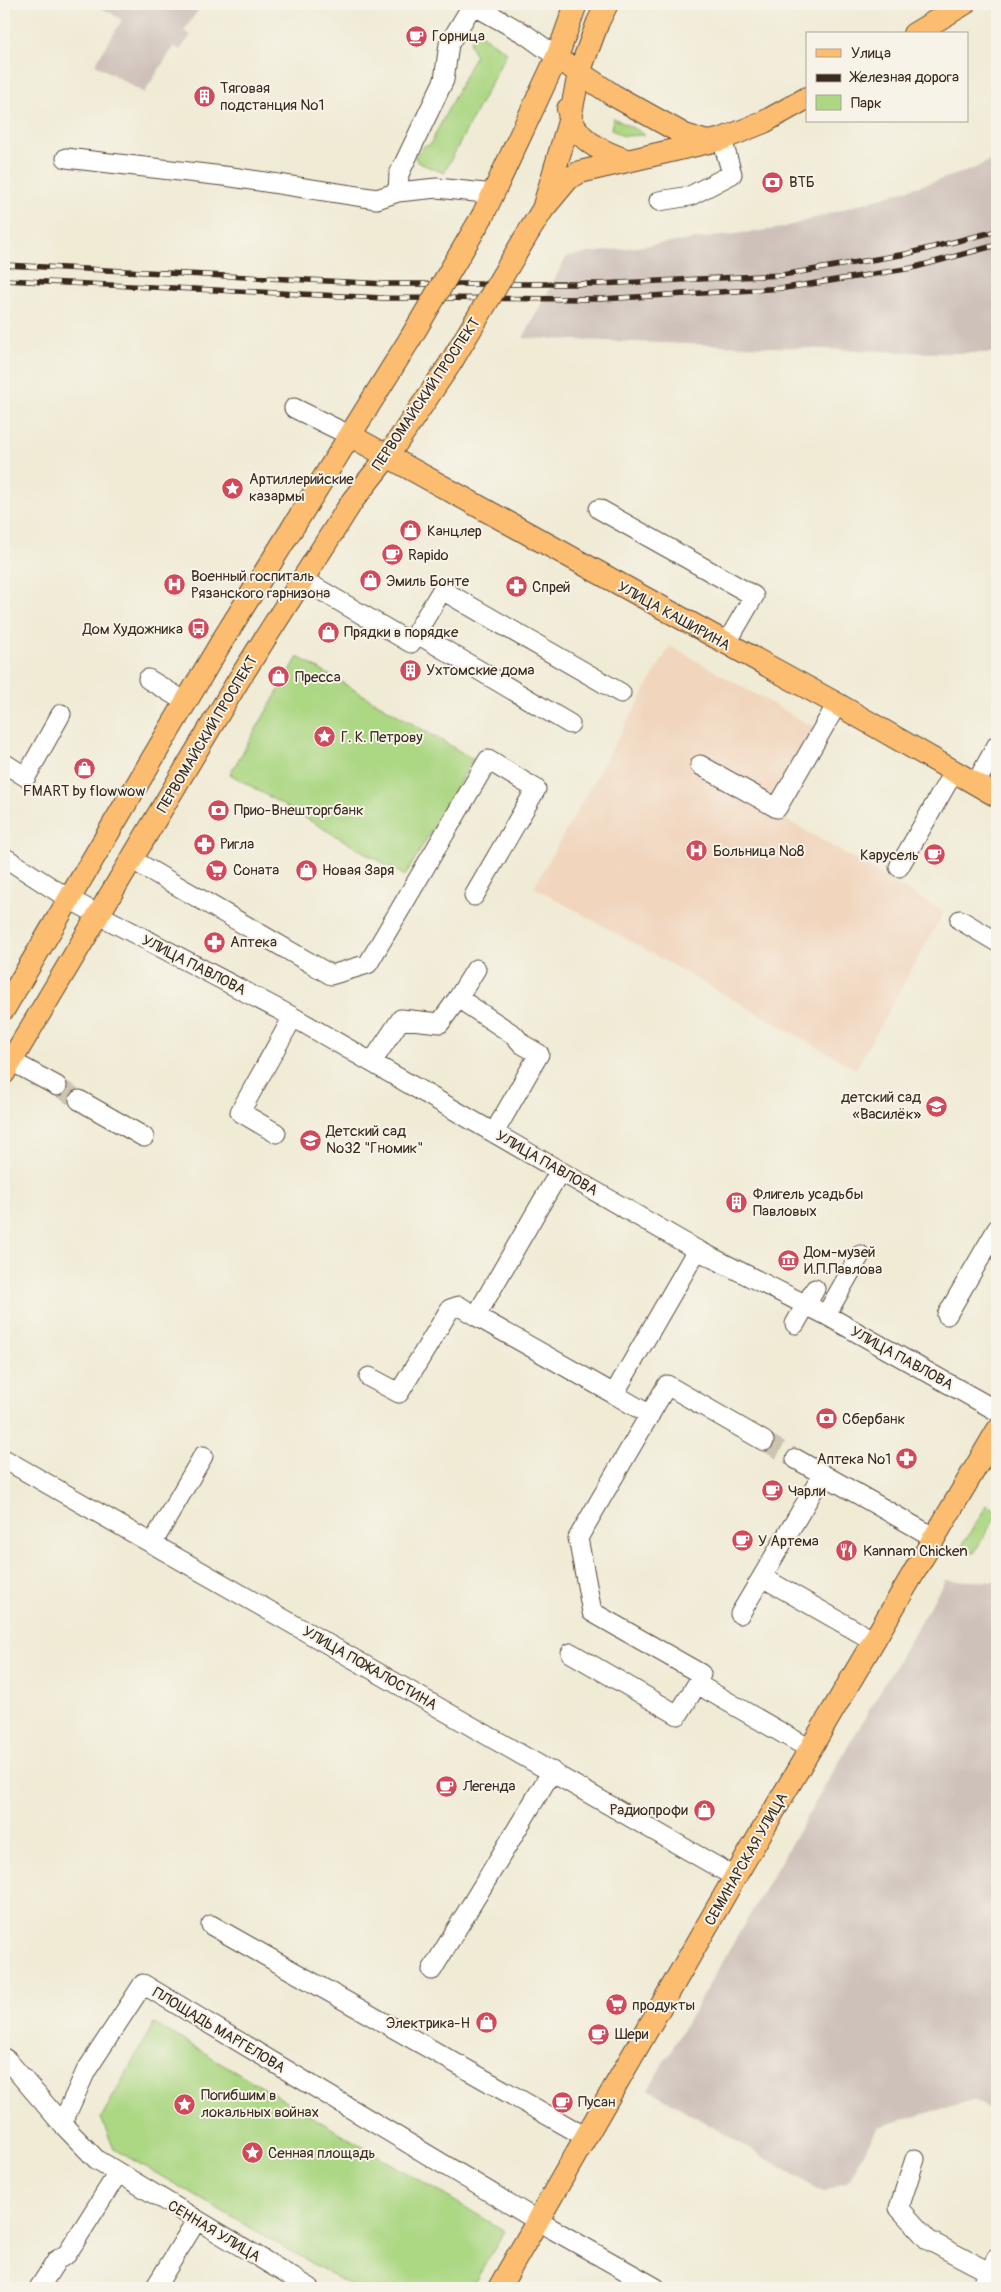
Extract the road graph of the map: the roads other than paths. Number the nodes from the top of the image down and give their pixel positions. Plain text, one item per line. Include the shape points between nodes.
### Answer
1 (472, 4) edge
2 (576, 4) edge
3 (607, 4) edge
4 (964, 4) edge
5 (917, 32) edge
6 (557, 57) junction
7 (578, 73) junction
8 (806, 99) edge
9 (654, 117) junction
10 (570, 118) junction
11 (714, 140) junction
12 (66, 158) dead end
13 (633, 159) junction
14 (398, 192) junction
15 (494, 194) junction
16 (660, 201) dead end
17 (543, 209) junction
18 (294, 408) dead end
19 (351, 436) junction
20 (387, 456) junction
21 (599, 509) dead end
22 (303, 580) junction
23 (416, 633) junction
24 (726, 644) junction
25 (148, 679) dead end
26 (621, 693) dead end
27 (186, 702) junction
28 (837, 704) junction
29 (61, 714) dead end
30 (570, 724) dead end
31 (997, 745) edge
32 (4, 763) edge
33 (700, 765) dead end
34 (954, 771) junction
35 (976, 783) junction
36 (997, 796) edge
37 (4, 856) edge
38 (131, 859) junction
39 (899, 866) dead end
40 (474, 896) dead end
41 (70, 899) junction
42 (97, 914) junction
43 (960, 920) dead end
44 (997, 942) edge
45 (476, 970) dead end
46 (458, 998) junction
47 (4, 1009) edge
48 (293, 1016) junction
49 (372, 1062) junction
50 (7, 1067) edge
51 (56, 1086) tunnel mouth
52 (80, 1100) tunnel mouth
53 (276, 1132) dead end
54 (494, 1132) junction
55 (144, 1137) dead end
56 (560, 1171) junction
57 (997, 1229) edge
58 (696, 1250) junction
59 (860, 1255) dead end
60 (811, 1297) junction
61 (826, 1315) junction
62 (947, 1315) dead end
63 (476, 1316) junction
64 (795, 1324) dead end
65 (369, 1377) dead end
66 (614, 1394) junction
67 (997, 1411) edge
68 (650, 1415) junction
69 (997, 1431) edge
70 (764, 1441) tunnel mouth
71 (203, 1456) dead end
72 (4, 1459) edge
73 (796, 1459) tunnel mouth
74 (823, 1474) junction
75 (935, 1538) junction
76 (152, 1544) junction
77 (762, 1577) junction
78 (740, 1614) dead end
79 (874, 1641) junction
80 (571, 1653) dead end
81 (697, 1684) junction
82 (810, 1749) junction
83 (552, 1771) junction
84 (735, 1877) junction
85 (211, 1925) dead end
86 (432, 1970) dead end
87 (4, 2058) edge
88 (62, 2124) junction
89 (586, 2137) junction
90 (915, 2159) dead end
91 (118, 2172) junction
92 (196, 2220) junction
93 (538, 2221) junction
94 (989, 2272) edge
95 (39, 2288) edge
96 (155, 2288) edge
97 (310, 2288) edge
98 (499, 2288) edge
99 (656, 2288) edge

1 - 6 street
1 - 14 street via 448,44 444,80 399,174
2 - 6 main road
3 - 7 main road, ПЕРВОМАЙСКИЙ ПРОСПЕКТ
4 - 5 main road
6 - 7 main road
6 - 10 main road
6 - 15 main road
7 - 9 main road
7 - 10 main road, ПЕРВОМАЙСКИЙ ПРОСПЕКТ
8 - 11 main road via 764,122
9 - 11 main road via 686,135
9 - 13 main road via 659,129 652,150
10 - 13 main road via 589,142 601,151
10 - 17 main road, ПЕРВОМАЙСКИЙ ПРОСПЕКТ
11 - 13 main road
11 - 16 street via 732,174 690,196
12 - 14 street via 232,177 377,199
13 - 17 main road via 580,172 568,179
14 - 15 street via 437,188
15 - 19 main road, bridge
17 - 20 main road, ПЕРВОМАЙСКИЙ ПРОСПЕКТ, bridge via 450,364
18 - 19 street
19 - 20 main road, УЛИЦА КАШИРИНА
19 - 27 main road
20 - 22 main road, ПЕРВОМАЙСКИЙ ПРОСПЕКТ via 353,500
20 - 24 main road, УЛИЦА КАШИРИНА
21 - 24 street via 754,596
22 - 23 street via 411,643
22 - 38 main road, ПЕРВОМАЙСКИЙ ПРОСПЕКТ
23 - 26 street via 442,590
23 - 30 street
24 - 28 main road, УЛИЦА КАШИРИНА
25 - 27 street
27 - 41 main road
28 - 33 street via 777,808
28 - 34 main road, УЛИЦА КАШИРИНА
29 - 32 street via 26,777
31 - 35 street
34 - 35 main road, УЛИЦА КАШИРИНА
34 - 39 street
35 - 36 main road, УЛИЦА КАШИРИНА
37 - 41 street
38 - 40 street via 331,975 368,964 488,760 536,789
38 - 42 main road, ПЕРВОМАЙСКИЙ ПРОСПЕКТ
41 - 42 street
41 - 47 main road
42 - 48 street, УЛИЦА ПАВЛОВА
42 - 50 main road, ПЕРВОМАЙСКИЙ ПРОСПЕКТ
43 - 44 street
45 - 46 street
46 - 49 street via 440,1023 401,1019
46 - 54 street via 539,1054
48 - 49 street, УЛИЦА ПАВЛОВА
48 - 53 street via 240,1112
49 - 54 street, УЛИЦА ПАВЛОВА
50 - 51 street
52 - 55 street
54 - 56 street, УЛИЦА ПАВЛОВА
56 - 58 street, УЛИЦА ПАВЛОВА
56 - 63 street
57 - 62 street
58 - 60 street, УЛИЦА ПАВЛОВА
58 - 66 street
59 - 61 street
60 - 61 street, УЛИЦА ПАВЛОВА
60 - 64 street
61 - 67 street, УЛИЦА ПАВЛОВА
63 - 65 street via 459,1306 450,1308 399,1394
63 - 66 street
66 - 68 street
68 - 70 street via 667,1385
68 - 81 street via 578,1538 592,1612 700,1674
69 - 75 main road, СЕМИНАРСКАЯ УЛИЦА
71 - 76 street
72 - 76 street, УЛИЦА ПОЖАЛОСТИНА
73 - 74 street
74 - 75 street
74 - 77 street
75 - 79 main road, СЕМИНАРСКАЯ УЛИЦА
76 - 83 street, УЛИЦА ПОЖАЛОСТИНА
77 - 78 street
77 - 79 street
79 - 82 main road, СЕМИНАРСКАЯ УЛИЦА
80 - 81 street via 678,1715
81 - 82 street
82 - 84 main road, СЕМИНАРСКАЯ УЛИЦА
83 - 84 street, УЛИЦА ПОЖАЛОСТИНА
83 - 86 street
84 - 89 main road, СЕМИНАРСКАЯ УЛИЦА
85 - 89 street
87 - 88 street, СЕННАЯ УЛИЦА
88 - 91 street, СЕННАЯ УЛИЦА via 96,2159
88 - 93 street, ПЛОЩАДЬ МАРГЕЛОВА via 86,2071 143,1984
89 - 93 main road, СЕМИНАРСКАЯ УЛИЦА
90 - 94 street via 899,2208 928,2240
91 - 92 street, СЕННАЯ УЛИЦА
91 - 95 street via 67,2254 58,2260
92 - 96 street
92 - 97 street, СЕННАЯ УЛИЦА
93 - 98 main road, СЕМИНАРСКАЯ УЛИЦА
93 - 99 street

